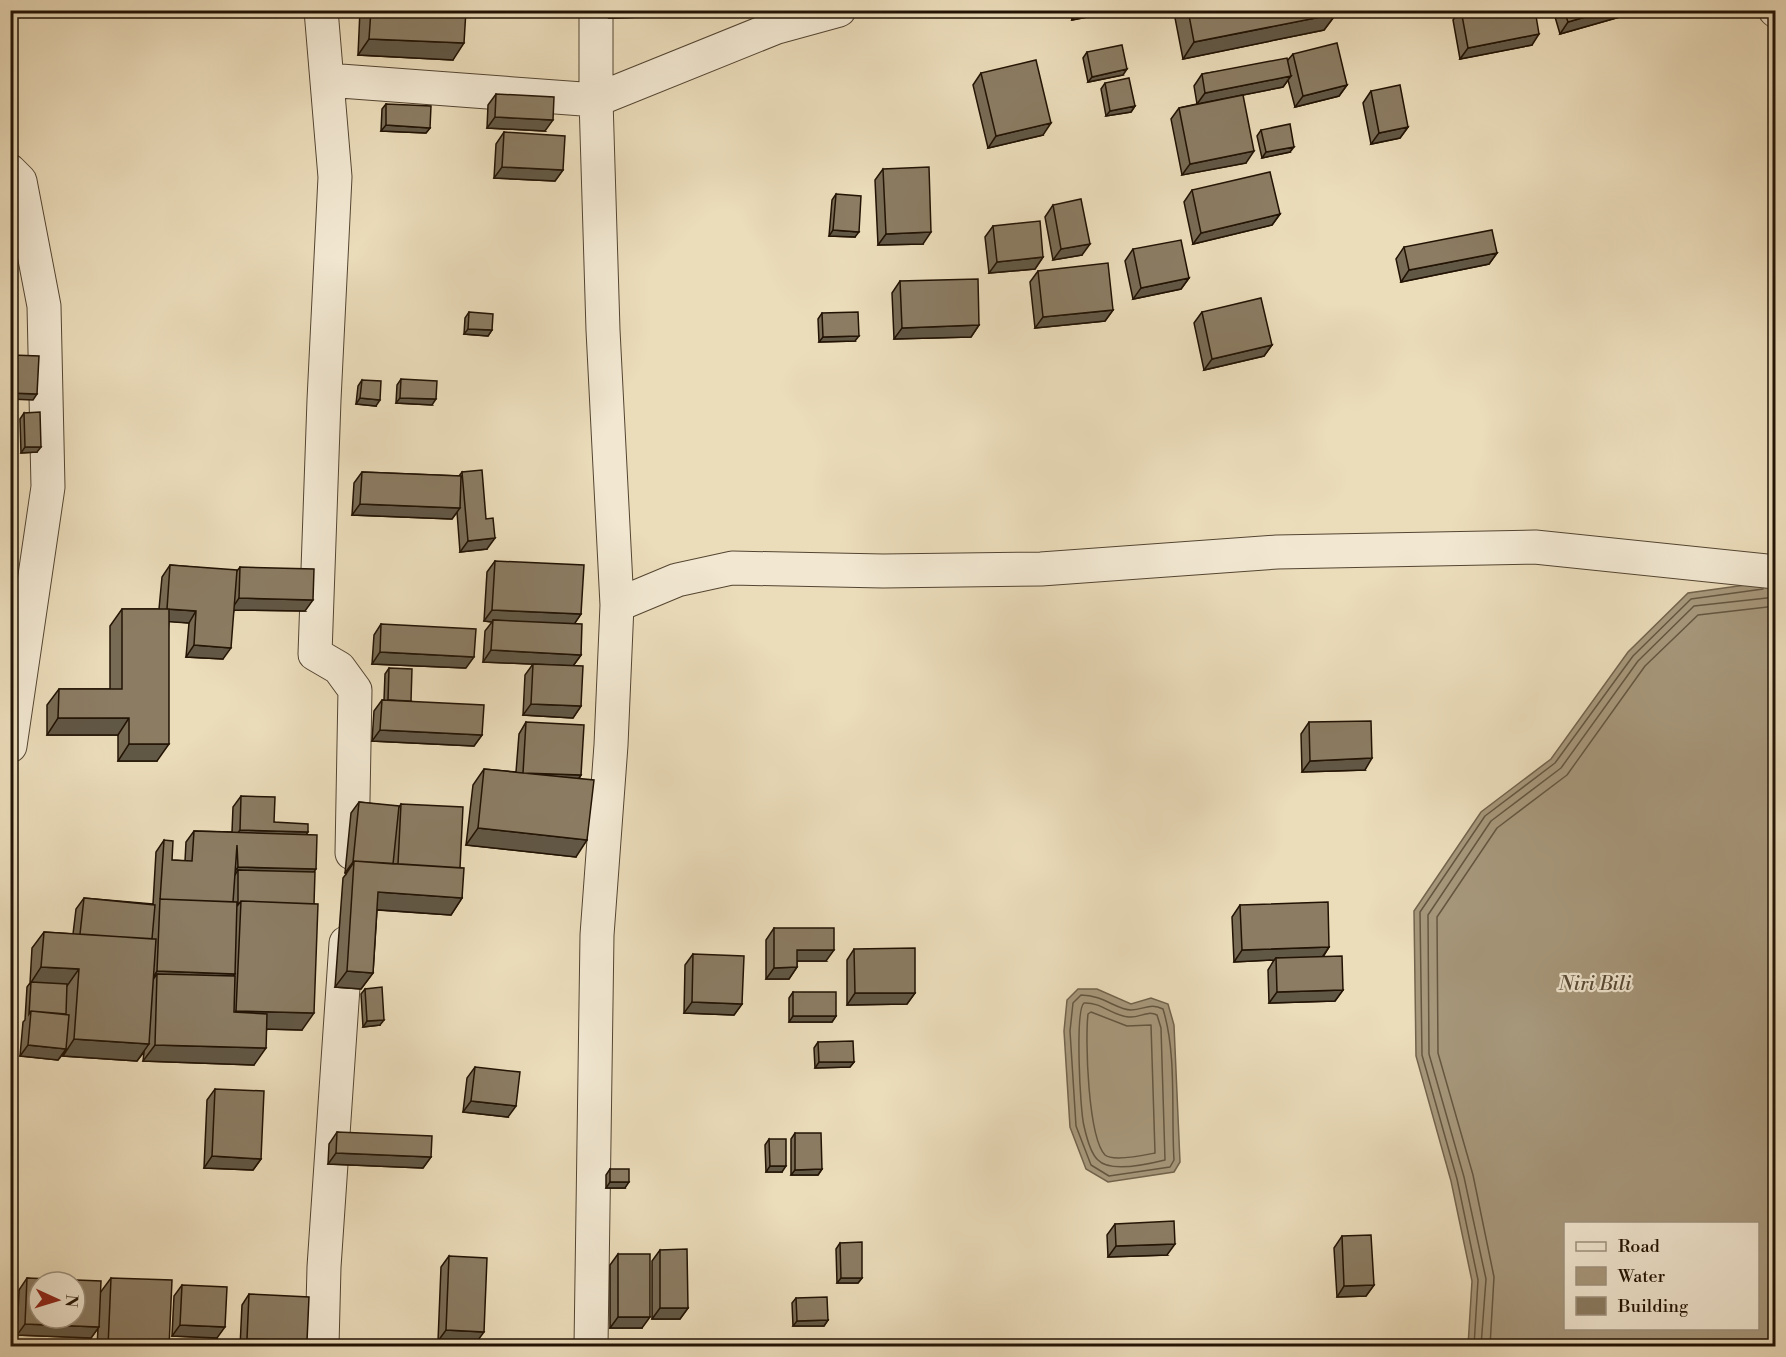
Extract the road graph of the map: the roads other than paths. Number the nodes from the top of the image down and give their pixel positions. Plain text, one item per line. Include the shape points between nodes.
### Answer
1 (321, 10) edge
2 (596, 10) edge
3 (839, 10) edge
4 (327, 80) junction
5 (596, 100) junction
6 (10, 171) edge
7 (1776, 572) edge
8 (616, 605) junction
9 (10, 746) edge
10 (322, 1347) edge
11 (591, 1347) edge

1 - 4 street
2 - 5 street
3 - 5 street via 777,27
4 - 5 street
4 - 10 street via 335,177 315,654 339,668 355,690 354,814
5 - 8 street
6 - 9 street via 20,181 44,306 48,488
7 - 8 street via 1535,548 1277,552 1041,569 883,572 732,568 677,580
8 - 11 street via 611,745 597,935

